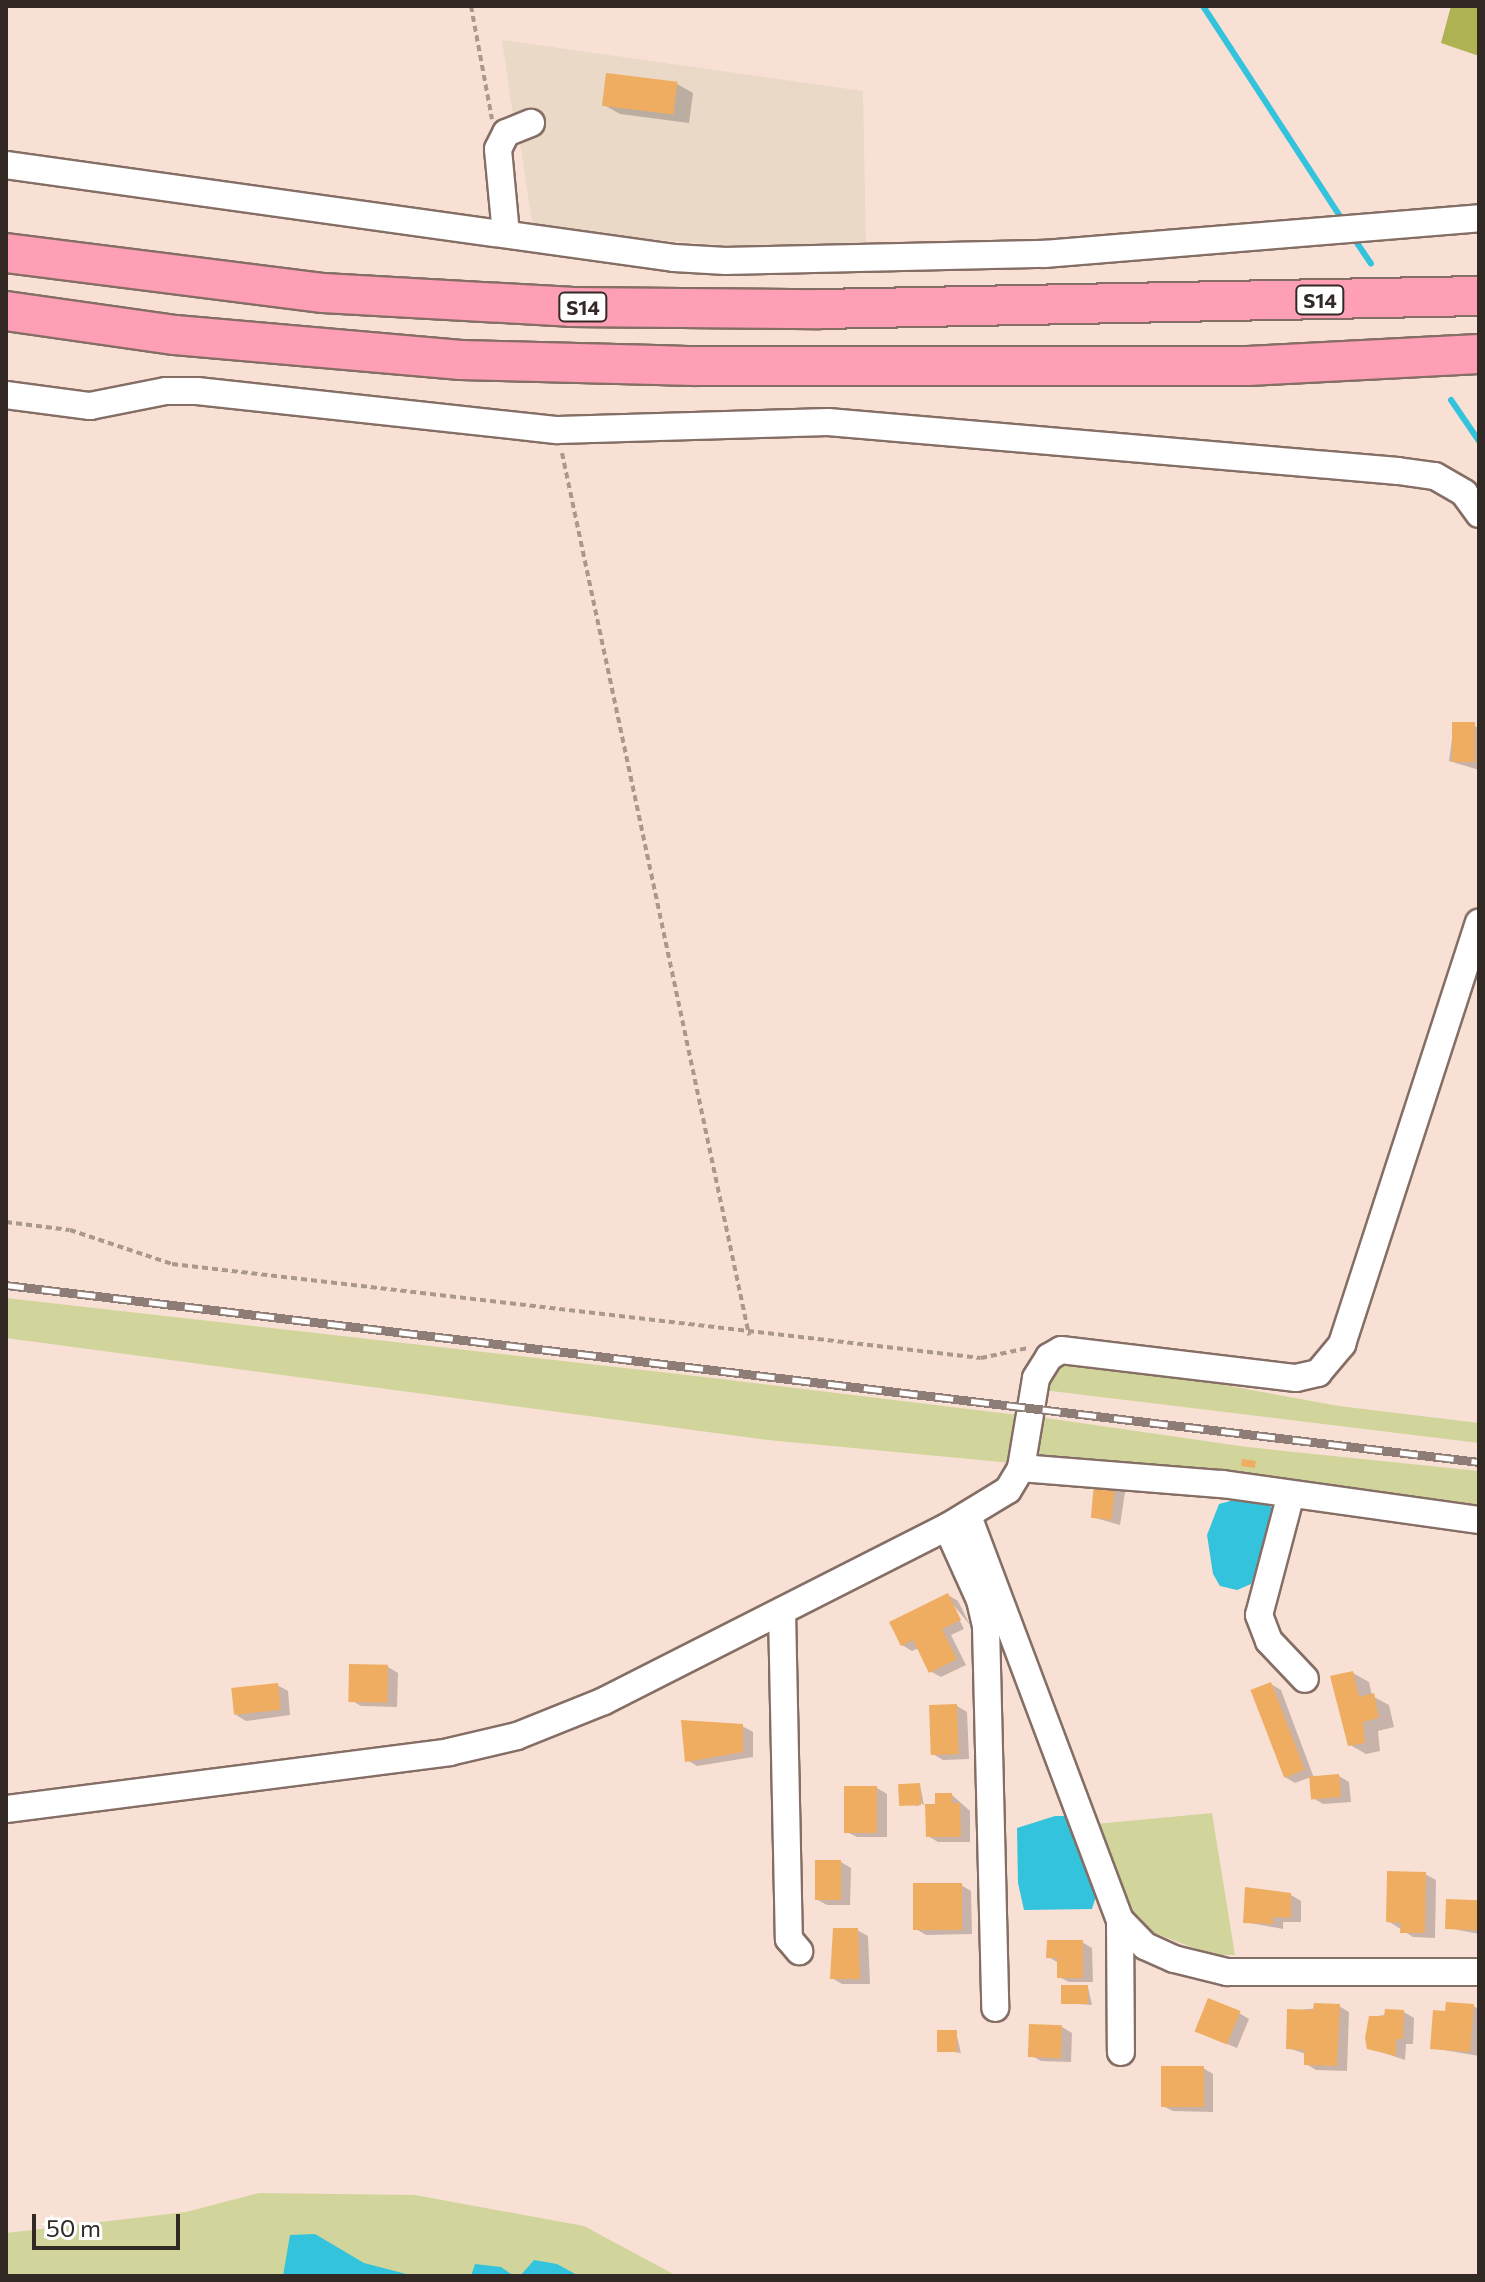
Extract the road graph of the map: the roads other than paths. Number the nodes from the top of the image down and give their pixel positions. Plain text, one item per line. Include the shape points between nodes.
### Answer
1 (531, 123) dead end
2 (6, 165) edge
3 (1479, 218) edge
4 (506, 234) junction
5 (6, 253) edge
6 (1479, 296) edge
7 (6, 311) edge
8 (1479, 354) edge
9 (6, 395) edge
10 (1479, 514) edge
11 (1479, 923) edge
12 (1021, 1468) junction
13 (1291, 1494) junction
14 (1479, 1520) edge
15 (958, 1522) junction
16 (782, 1611) junction
17 (1305, 1679) dead end
18 (6, 1809) edge
19 (1120, 1920) junction
20 (799, 1951) dead end
21 (1479, 1972) edge
22 (995, 2008) dead end
23 (1121, 2052) dead end

1 - 4 street via 506,133 498,149
2 - 4 street
3 - 4 street via 1045,254 726,261
5 - 6 highway, S14 via 309,292 570,307 820,309
7 - 8 highway via 175,335 461,360 695,366 1248,366
9 - 10 street via 90,406 166,391 197,391 558,430 828,422 1435,476 1464,493
11 - 12 street via 1361,1290 1332,1360 1318,1373 1296,1378 1075,1349 1055,1353 1033,1388
12 - 13 street
12 - 15 street via 1008,1490
13 - 14 street
13 - 17 street via 1259,1615 1269,1641
15 - 16 street
15 - 19 street
15 - 22 street via 985,1618
16 - 18 street via 604,1701 500,1742 408,1759
16 - 20 street via 789,1939
19 - 21 street via 1145,1946 1227,1972
19 - 23 street

